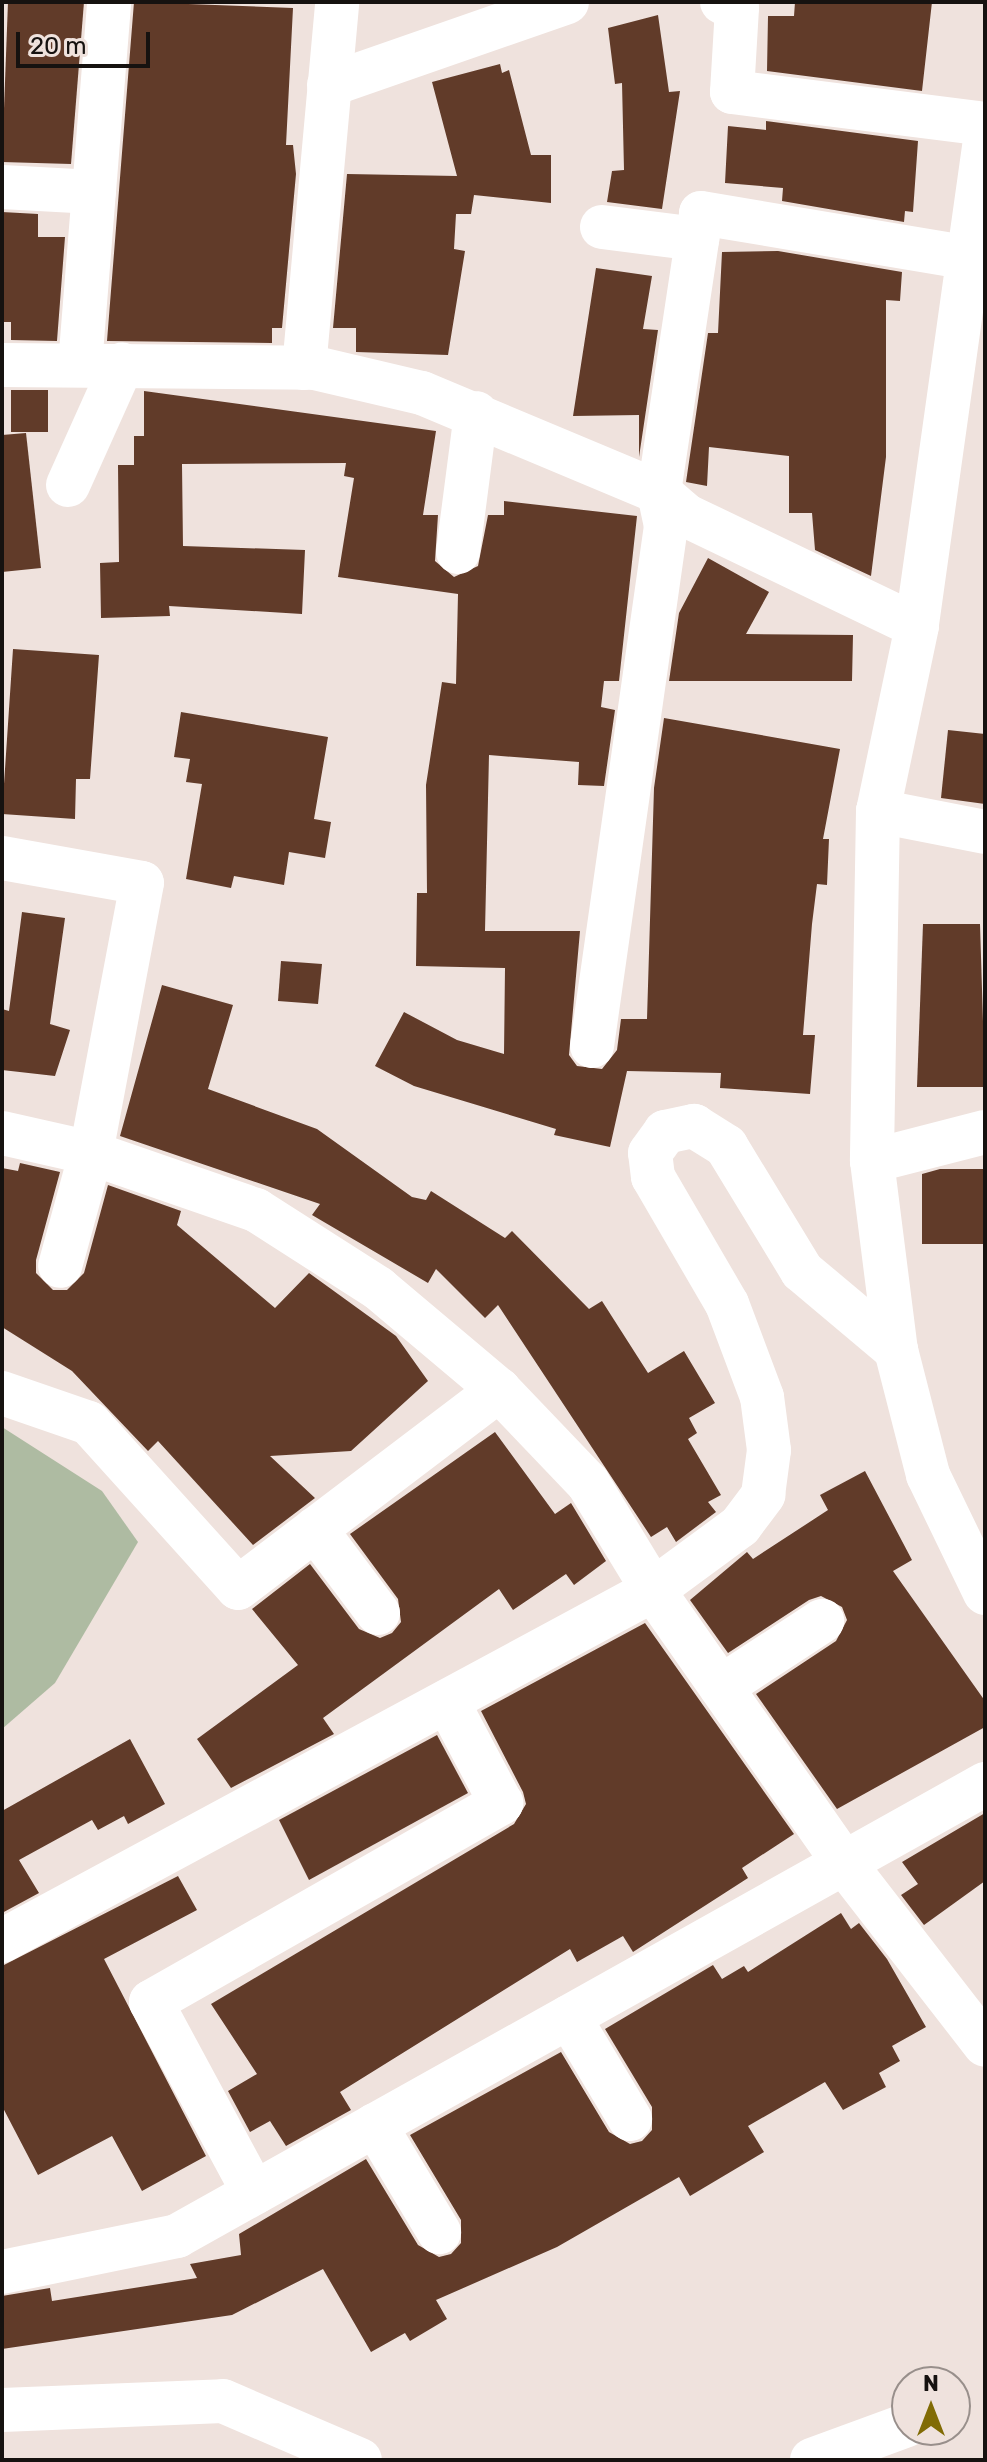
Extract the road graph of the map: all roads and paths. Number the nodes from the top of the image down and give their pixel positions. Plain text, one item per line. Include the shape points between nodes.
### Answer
1 (109, 2) edge
2 (337, 2) edge
3 (567, 2) edge
4 (722, 2) edge
5 (329, 85) junction
6 (985, 124) edge
7 (985, 140) edge
8 (2, 187) edge
9 (94, 192) junction
10 (602, 227) dead end
11 (973, 237) edge
12 (697, 239) junction
13 (2, 365) edge
14 (101, 365) junction
15 (304, 368) junction
16 (476, 413) junction
17 (68, 485) dead end
18 (659, 492) junction
19 (458, 552) dead end
20 (917, 626) junction
21 (878, 811) junction
22 (985, 832) edge
23 (2, 858) edge
24 (592, 1046) dead end
25 (985, 1132) edge
26 (2, 1133) edge
27 (91, 1153) junction
28 (872, 1161) junction
29 (60, 1266) dead end
30 (896, 1350) junction
31 (499, 1390) junction
32 (2, 1393) edge
33 (315, 1529) junction
34 (653, 1590) junction
35 (985, 1593) edge
36 (378, 1613) dead end
37 (822, 1621) dead end
38 (721, 1687) junction
39 (447, 1701) junction
40 (985, 1784) edge
41 (844, 1863) junction
42 (2, 1941) edge
43 (569, 2017) junction
44 (985, 2045) edge
45 (630, 2119) dead end
46 (375, 2125) junction
47 (254, 2193) junction
48 (439, 2232) dead end
49 (2, 2272) edge
50 (2, 2410) edge
51 (891, 2431) edge
52 (360, 2460) edge
53 (812, 2460) edge

1 - 9 street
2 - 5 street
3 - 5 street
4 - 6 street via 737,8 732,92
5 - 15 street
7 - 11 street
8 - 9 street
9 - 14 street
10 - 12 street
11 - 12 street via 701,213
11 - 20 street
12 - 18 street
13 - 14 street
14 - 15 street
14 - 17 street
15 - 16 street via 422,393
16 - 18 street
16 - 19 street
18 - 20 street via 685,515
18 - 24 street via 666,526
20 - 21 street
21 - 22 street
21 - 28 street
23 - 27 street via 142,883
25 - 28 street
26 - 27 street
27 - 29 street
27 - 31 street via 256,1210 378,1288
28 - 30 street
30 - 34 street via 802,1271 726,1146 694,1126 657,1139 653,1177 727,1304 762,1397 769,1450 763,1495 740,1526
30 - 35 street via 928,1475
31 - 33 street
31 - 34 street via 588,1483
32 - 33 street via 89,1423 238,1588
33 - 36 street
34 - 38 street
34 - 39 street
37 - 38 street
38 - 41 street
39 - 42 street
39 - 47 street via 501,1803 151,2002
40 - 41 street
41 - 43 street
41 - 44 street
43 - 45 street
43 - 46 street
46 - 47 street
46 - 48 street
47 - 49 street via 177,2236
50 - 52 street via 223,2401
51 - 53 street

